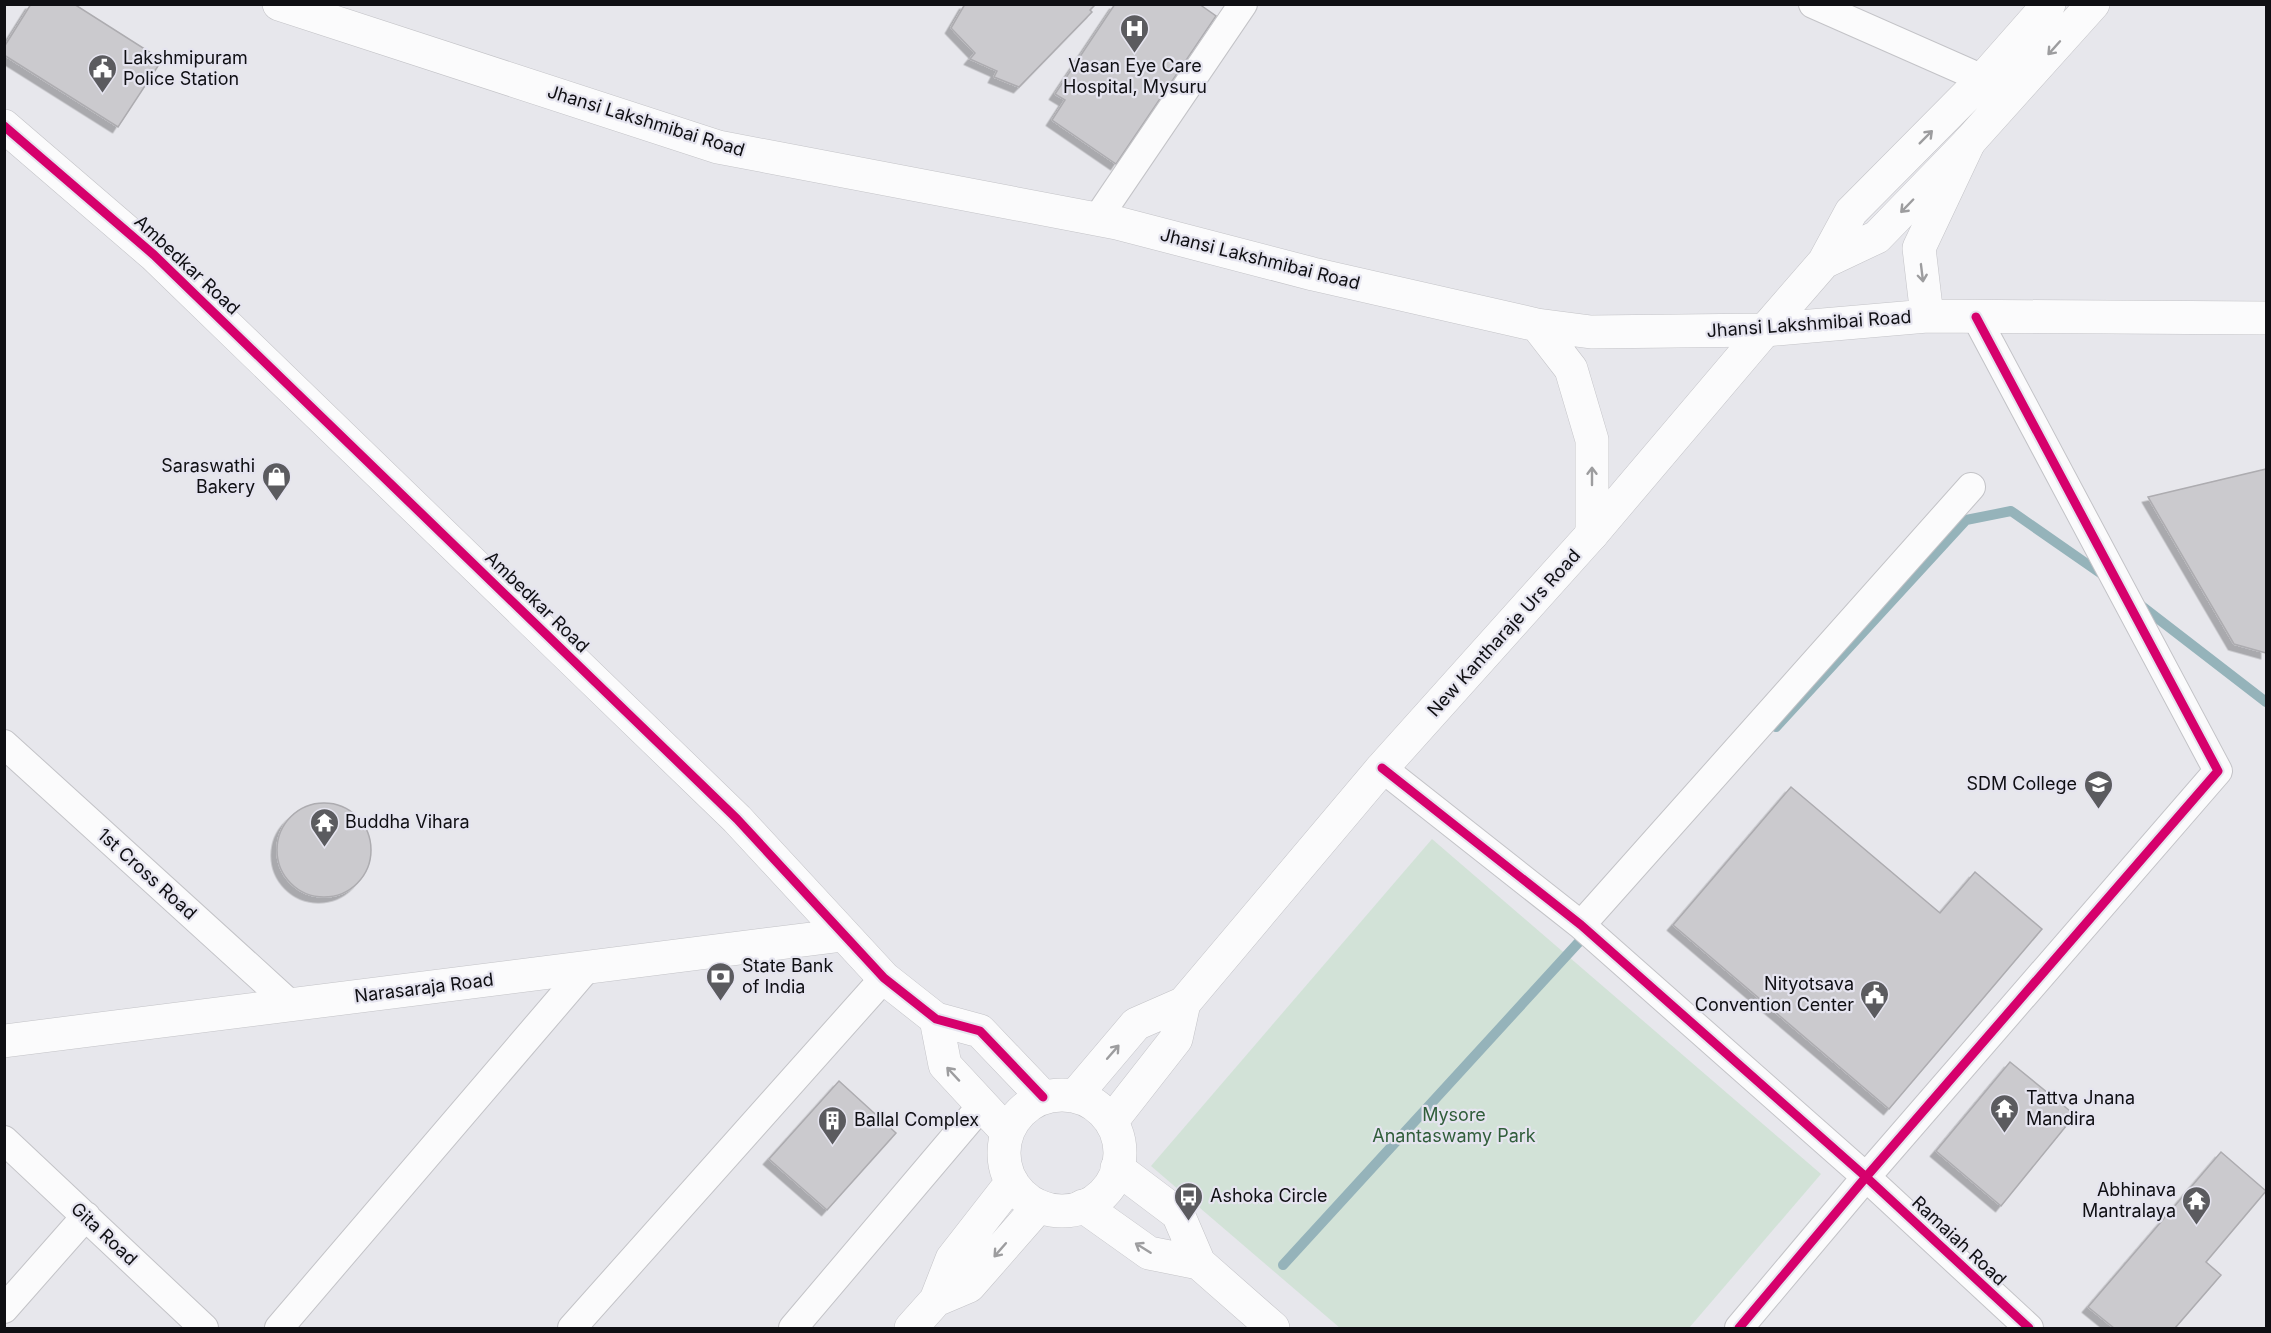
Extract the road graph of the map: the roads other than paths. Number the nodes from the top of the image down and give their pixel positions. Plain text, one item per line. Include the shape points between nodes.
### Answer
1 (279, 4) edge
2 (1243, 4) edge
3 (1813, 4) edge
4 (2049, 4) edge
5 (2093, 4) edge
6 (1983, 79) junction
7 (4, 126) edge
8 (1969, 142) junction
9 (1097, 219) junction
10 (1824, 262) junction
11 (1927, 316) junction
12 (1976, 317) junction
13 (2266, 318) edge
14 (1537, 325) junction
15 (1765, 330) junction
16 (1971, 487) dead end
17 (1592, 534) junction
18 (4, 744) edge
19 (1382, 768) junction
20 (1581, 925) junction
21 (843, 935) junction
22 (586, 968) junction
23 (884, 978) junction
24 (1184, 1003) junction
25 (290, 1004) junction
26 (936, 1019) junction
27 (4, 1041) edge
28 (1059, 1097) junction
29 (982, 1104) junction
30 (1111, 1122) junction
31 (1007, 1132) junction
32 (4, 1140) edge
33 (1117, 1168) junction
34 (1866, 1177) junction
35 (1012, 1182) junction
36 (1039, 1206) junction
37 (1083, 1206) junction
38 (86, 1216) junction
39 (1199, 1263) junction
40 (936, 1300) junction
41 (4, 1309) edge
42 (204, 1329) edge
43 (279, 1329) edge
44 (572, 1329) edge
45 (793, 1329) edge
46 (910, 1329) edge
47 (1273, 1329) edge
48 (1739, 1329) edge
49 (2029, 1329) edge

1 - 9 main road, Jhansi Lakshmibai Road via 718,147
2 - 9 street
3 - 6 street
4 - 6 main road
5 -> 8 main road
10 -> 6 main road via 1851,212
7 - 21 main road, Ambedkar Road via 163,263 736,819
8 -> 10 main road via 1877,237
8 -> 11 main road via 1919,248
9 - 14 main road, Jhansi Lakshmibai Road
10 - 15 main road, New Kantharaje Urs Road
11 - 12 main road, Jhansi Lakshmibai Road
11 - 15 main road, Jhansi Lakshmibai Road
12 - 13 main road, Jhansi Lakshmibai Road
12 - 34 street via 2218,771
14 - 15 main road, Jhansi Lakshmibai Road via 1591,332
17 -> 14 main road via 1592,440 1571,369
15 - 17 main road, New Kantharaje Urs Road
16 - 20 street
17 - 19 main road, New Kantharaje Urs Road
18 - 25 street, 1st Cross Road
19 - 20 street, Ramaiah Road
19 - 24 main road, New Kantharaje Urs Road
20 - 34 street, Ramaiah Road
21 - 22 main road, Narasaraja Road
21 - 23 main road, Ambedkar Road
22 - 25 main road, Narasaraja Road
22 - 43 street
23 - 26 main road, Ambedkar Road
23 - 44 street
28 -> 24 main road, New Kantharaje Urs Road via 1136,1024
24 - 30 main road, New Kantharaje Urs Road via 1176,1039
25 - 27 main road, Narasaraja Road
26 - 28 main road, Ambedkar Road via 980,1031
29 -> 26 main road via 945,1065
28 - 30 main road via 1089,1101
28 - 31 main road via 1022,1111
29 - 31 main road
29 - 45 street
30 - 33 main road via 1119,1144
31 - 35 main road via 1005,1166
32 - 38 street, Gita Road
33 - 37 main road via 1105,1191
33 - 39 main road via 1178,1214
34 - 48 street
34 - 49 street, Ramaiah Road
35 - 36 main road
35 - 40 main road via 952,1259
36 - 37 main road via 1053,1210
36 -> 40 main road via 969,1286
39 -> 37 main road via 1149,1253
38 - 41 street
38 - 42 street, Gita Road
39 - 47 main road
40 - 46 main road

